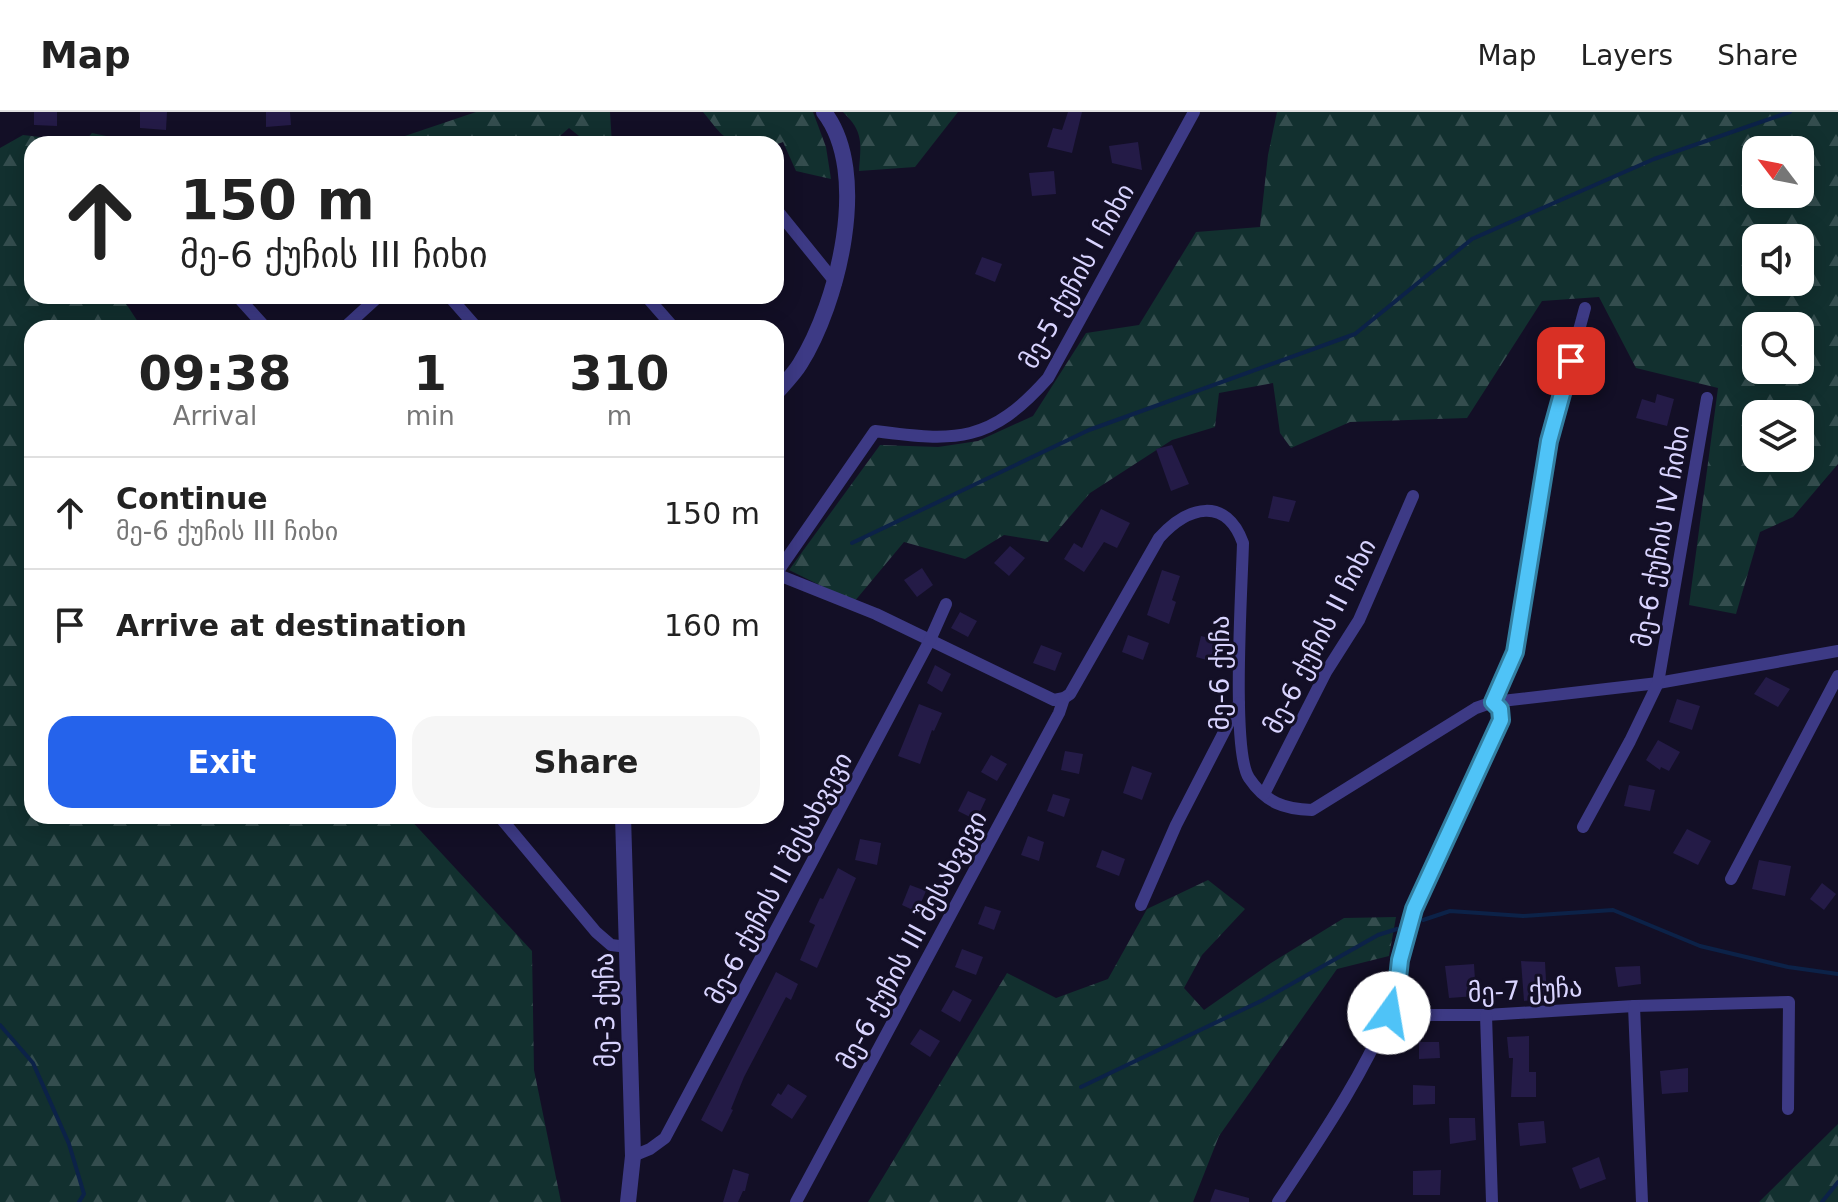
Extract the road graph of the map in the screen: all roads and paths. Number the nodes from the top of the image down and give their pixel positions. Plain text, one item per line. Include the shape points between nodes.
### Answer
1 (824, 112) edge
2 (1194, 112) edge
3 (784, 219) edge
4 (836, 283) junction
5 (244, 304) edge
6 (370, 304) edge
7 (653, 304) edge
8 (1585, 308) dead end
9 (259, 320) edge
10 (353, 320) edge
11 (667, 320) edge
12 (784, 384) edge
13 (1707, 398) dead end
14 (1413, 496) dead end
15 (784, 562) edge
16 (784, 577) edge
17 (946, 604) dead end
18 (930, 640) junction
19 (1838, 651) edge
20 (1838, 676) edge
21 (1658, 683) junction
22 (1064, 698) junction
23 (1240, 702) junction
24 (1493, 702) junction
25 (1264, 794) junction
26 (506, 824) edge
27 (623, 824) edge
28 (1583, 827) dead end
29 (1731, 879) dead end
30 (1141, 905) dead end
31 (628, 947) junction
32 (1396, 996) junction
33 (1634, 1006) junction
34 (1486, 1015) junction
35 (1788, 1109) dead end
36 (633, 1156) junction
37 (628, 1202) edge
38 (796, 1202) edge
39 (1278, 1202) edge
40 (1492, 1202) edge
41 (1642, 1202) edge

1 - 4 street via 845,156 847,192
2 - 15 street, მე-5 ქუჩის I ჩიხი via 1048,378 1025,405 966,435 931,438 875,431
3 - 4 street
4 - 12 street via 799,366
5 - 9 street
6 - 10 street
7 - 11 street
8 - 24 street via 1549,441 1515,652
13 - 21 street, მე-6 ქუჩის IV ჩიხი
14 - 25 street, მე-6 ქუჩის II ჩიხი via 1359,620 1326,672
16 - 18 street
17 - 18 street, მე-6 ქუჩის II შესახვევი
18 - 22 street via 1054,700
18 - 36 street, მე-6 ქუჩის II შესახვევი via 665,1138
19 - 21 street
20 - 29 street
21 - 24 street
21 - 28 street, მე-6 ქუჩის IV ჩიხი
22 - 23 street, მე-6 ქუჩა via 1159,538 1182,518 1211,511 1237,526 1243,543
22 - 38 street, მე-6 ქუჩის III შესახვევი via 949,923
23 - 25 street, მე-6 ქუჩა via 1242,760 1248,777
23 - 30 street
24 - 25 street via 1312,810 1285,809
24 - 32 street via 1501,720 1414,909
26 - 31 street via 596,932 611,945
27 - 31 street, მე-3 ქუჩა
31 - 36 street, მე-3 ქუჩა
32 - 34 street, მე-7 ქუჩა via 1410,1011 1427,1015
32 - 39 street via 1337,1112
33 - 34 street, მე-7 ქუჩა
33 - 35 street, მე-7 ქუჩა via 1789,1002
33 - 41 street
34 - 40 street
36 - 37 street, მე-3 ქუჩა

